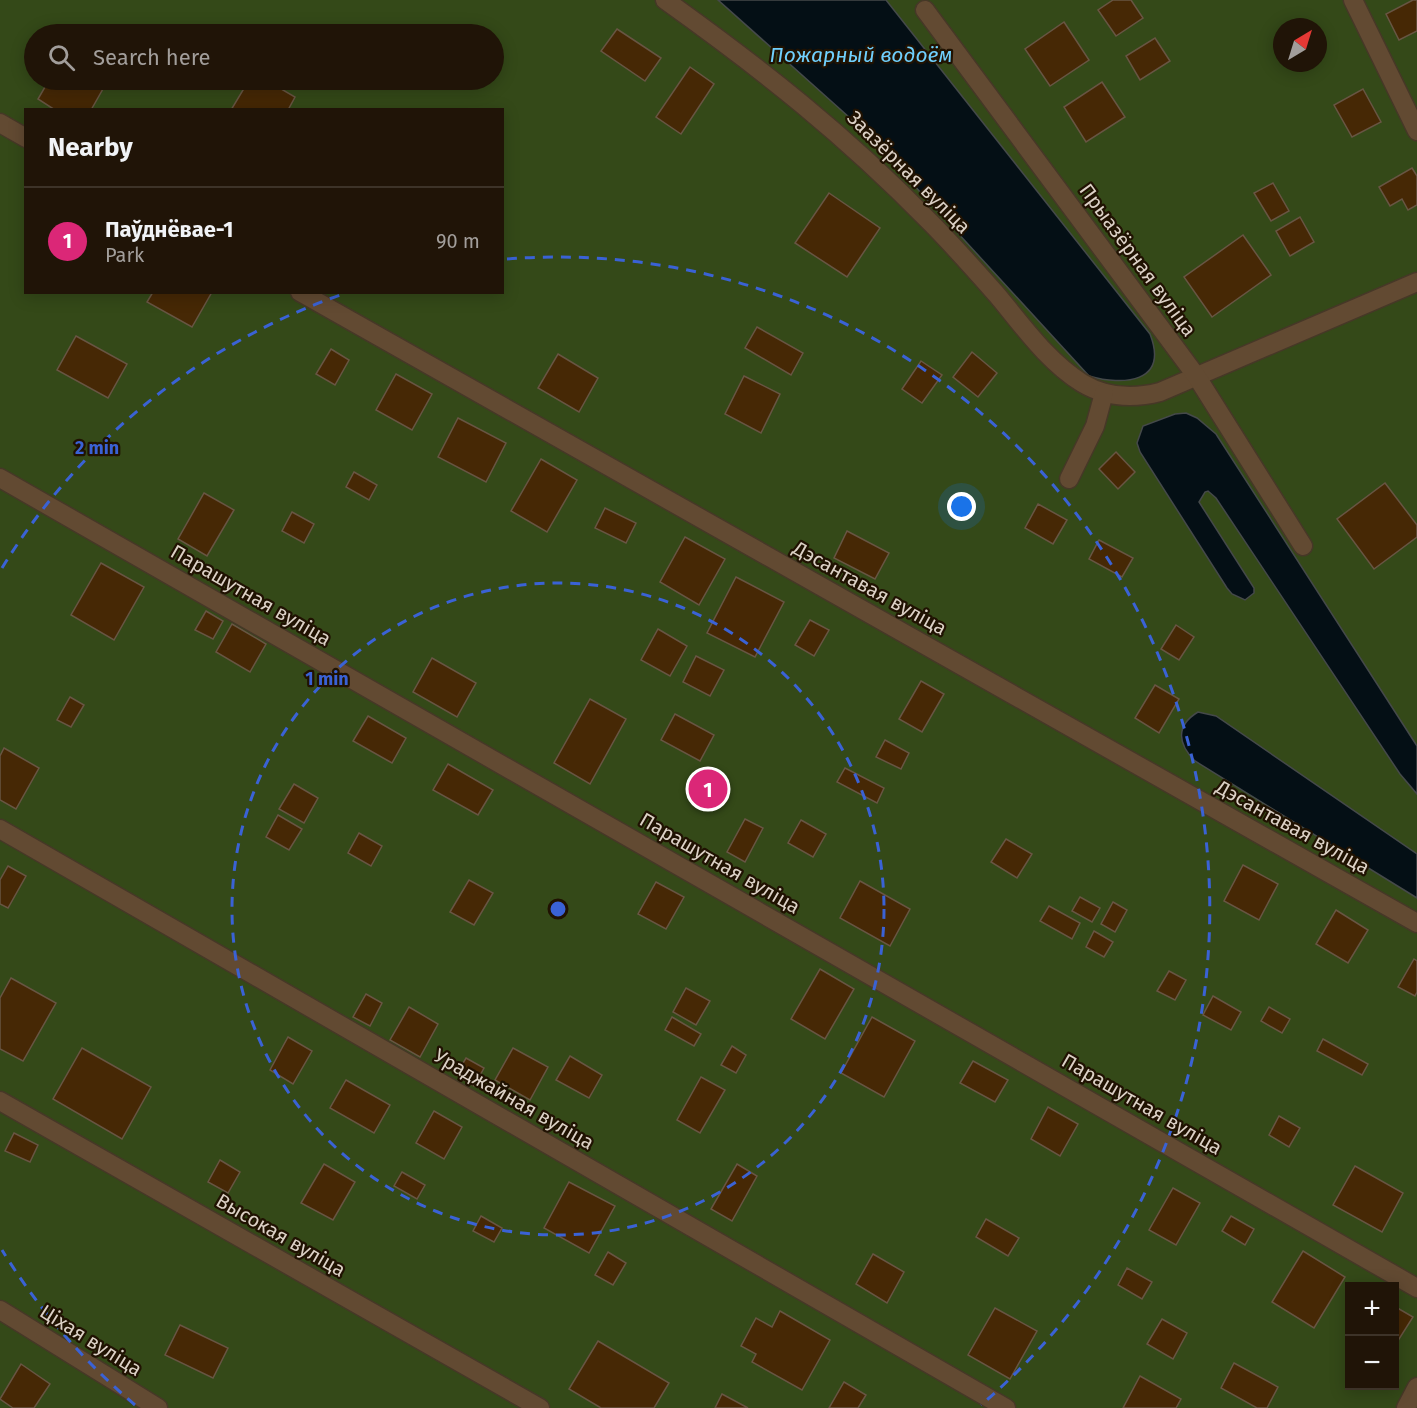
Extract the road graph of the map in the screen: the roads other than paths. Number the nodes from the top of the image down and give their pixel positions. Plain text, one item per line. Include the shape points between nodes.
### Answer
1 (665, 0) edge
2 (1353, 0) edge
3 (925, 10) dead end
4 (0, 123) edge
5 (1417, 131) edge
6 (24, 137) edge
7 (1417, 282) edge
8 (304, 294) edge
9 (1197, 377) junction
10 (1104, 393) junction
11 (0, 478) edge
12 (1068, 478) dead end
13 (1303, 546) dead end
14 (0, 829) edge
15 (1417, 923) edge
16 (0, 1101) edge
17 (1417, 1288) edge
18 (0, 1310) edge
19 (1417, 1387) edge
20 (158, 1408) edge
21 (540, 1408) edge
22 (1006, 1408) edge
23 (1406, 1408) edge

1 - 10 lane, Заазёрная вуліца via 752,61 855,147 966,260 1054,360 1084,384
2 - 5 lane
3 - 9 lane, Прыазёрная вуліца
4 - 6 lane
7 - 9 lane
8 - 15 lane, Дэсантавая вуліца
9 - 10 lane via 1140,397
9 - 13 lane, Прыазёрная вуліца
10 - 12 lane via 1095,426
11 - 17 lane, Парашутная вуліца
14 - 22 lane, Ураджайная вуліца
16 - 21 lane, Высокая вуліца
18 - 20 lane, Ціхая вуліца
19 - 23 lane

